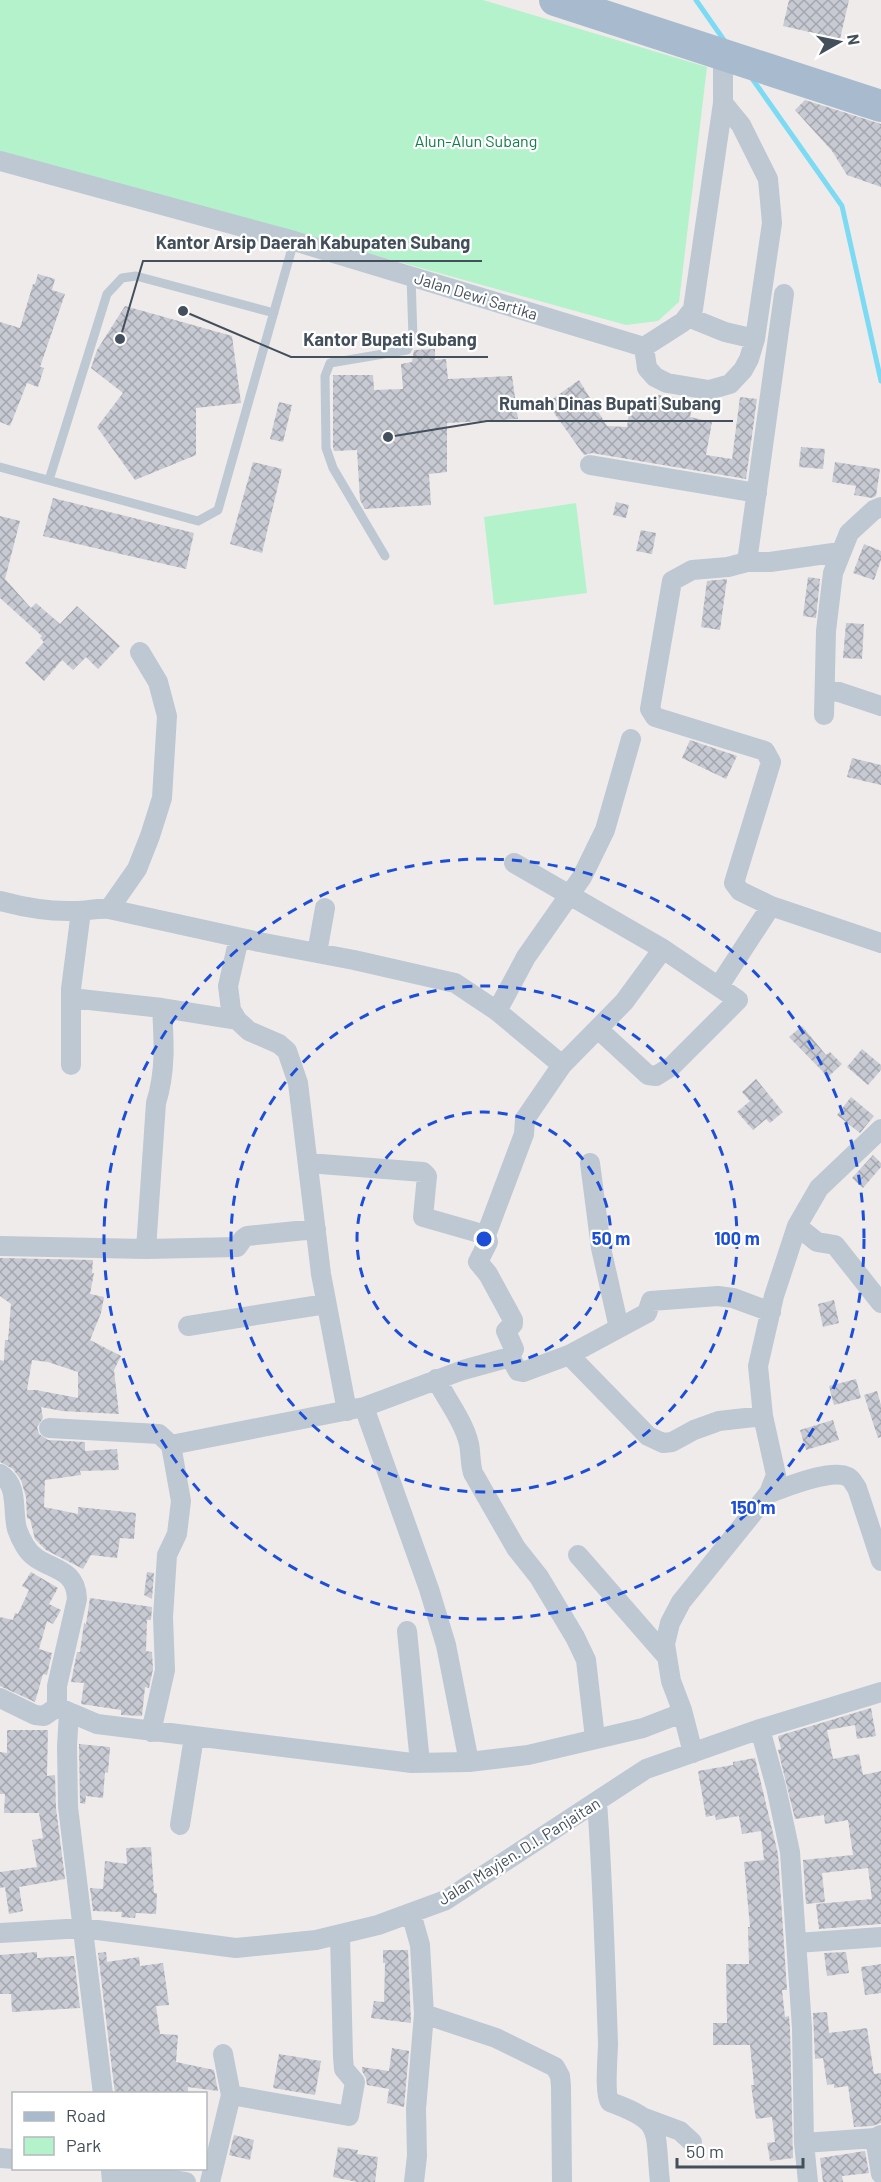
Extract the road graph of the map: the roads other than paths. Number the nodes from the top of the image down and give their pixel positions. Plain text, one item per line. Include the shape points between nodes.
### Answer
1 (555, 0) edge
2 (723, 55) junction
3 (723, 103) junction
4 (881, 106) edge
5 (0, 161) edge
6 (294, 241) junction
7 (411, 276) junction
8 (784, 294) dead end
9 (274, 313) junction
10 (688, 317) junction
11 (755, 339) junction
12 (644, 347) junction
13 (590, 465) dead end
14 (0, 466) edge
15 (49, 480) junction
16 (757, 493) junction
17 (881, 507) edge
18 (840, 552) junction
19 (385, 556) dead end
20 (747, 562) junction
21 (140, 652) dead end
22 (825, 690) junction
23 (881, 706) edge
24 (824, 715) dead end
25 (631, 739) dead end
26 (514, 863) dead end
27 (570, 894) junction
28 (0, 901) edge
29 (771, 906) junction
30 (325, 908) dead end
31 (109, 909) junction
32 (81, 910) junction
33 (239, 938) junction
34 (881, 943) edge
35 (663, 949) junction
36 (317, 953) junction
37 (719, 986) junction
38 (71, 998) junction
39 (162, 1008) junction
40 (497, 1011) junction
41 (237, 1020) junction
42 (598, 1029) junction
43 (71, 1065) dead end
44 (562, 1065) junction
45 (881, 1128) edge
46 (308, 1163) junction
47 (590, 1164) dead end
48 (797, 1226) junction
49 (316, 1229) junction
50 (486, 1235) junction
51 (0, 1246) edge
52 (146, 1249) junction
53 (881, 1303) edge
54 (326, 1304) junction
55 (771, 1312) junction
56 (188, 1326) dead end
57 (619, 1328) junction
58 (569, 1355) junction
59 (510, 1357) junction
60 (436, 1379) junction
61 (356, 1409) junction
62 (763, 1416) junction
63 (49, 1428) dead end
64 (171, 1445) junction
65 (0, 1474) edge
66 (769, 1493) junction
67 (578, 1555) dead end
68 (881, 1561) edge
69 (407, 1631) dead end
70 (667, 1657) junction
71 (881, 1692) edge
72 (0, 1698) edge
73 (681, 1713) junction
74 (65, 1724) junction
75 (760, 1729) junction
76 (151, 1732) junction
77 (194, 1737) junction
78 (595, 1738) junction
79 (693, 1753) junction
80 (469, 1762) junction
81 (420, 1763) junction
82 (597, 1802) junction
83 (180, 1825) dead end
84 (411, 1913) junction
85 (82, 1928) junction
86 (0, 1933) edge
87 (340, 1935) junction
88 (881, 1937) edge
89 (797, 1943) junction
90 (424, 2014) junction
91 (223, 2054) dead end
92 (103, 2092) edge
93 (231, 2095) junction
94 (645, 2118) junction
95 (878, 2137) edge
96 (692, 2142) dead end
97 (804, 2143) junction
98 (107, 2172) edge
99 (881, 2174) edge
100 (186, 2182) edge
101 (210, 2182) edge
102 (414, 2182) edge
103 (562, 2182) edge
104 (660, 2182) edge
105 (808, 2182) edge

1 - 2 main road
2 - 3 street
2 - 4 main road
3 - 10 street via 693,309
3 - 11 street via 741,125 768,179 772,223
5 - 6 street, Jalan Dewi Sartika
6 - 7 street, Jalan Dewi Sartika
6 - 9 lane
7 - 12 street, Jalan Dewi Sartika
7 - 19 lane via 413,338 407,350 330,363 325,376 326,448 333,468
8 - 16 street
9 - 15 lane via 136,276 122,278 107,294
9 - 15 lane via 218,510 198,521
10 - 11 street
10 - 12 street
11 - 12 street via 743,370 730,384 709,390 655,377 647,368
13 - 16 street
14 - 15 lane
16 - 20 street
17 - 18 street via 849,533
18 - 20 street
18 - 22 street via 833,573 826,631
20 - 29 street via 692,570 672,581 650,710 655,717 769,755 771,762 734,883 740,891
21 - 31 street via 158,682 167,716 162,798 137,869
22 - 23 street
22 - 24 street
25 - 27 street via 605,830
26 - 27 street
27 - 35 street
27 - 40 street via 526,957
28 - 32 street via 37,910
29 - 34 street
29 - 37 street
30 - 36 street
31 - 32 street
31 - 33 street
32 - 38 street
33 - 36 street
33 - 41 street via 228,986 231,1010
35 - 37 street
35 - 42 street via 624,1002
36 - 40 street via 455,983
37 - 42 street via 738,998 738,1002 656,1076 648,1075
38 - 39 street
38 - 43 street
39 - 41 street
39 - 52 street via 164,1060 156,1102
40 - 44 street
41 - 46 street via 249,1031 288,1051 298,1083
42 - 44 street
44 - 50 street via 525,1119 524,1134
45 - 48 street via 819,1188
46 - 49 street
46 - 50 street via 423,1172 427,1176 423,1217
47 - 57 street via 601,1248
48 - 53 street via 817,1242 835,1245
48 - 55 street
49 - 52 street via 248,1236 237,1247
49 - 54 street
50 - 59 street via 488,1242 478,1263 513,1322 506,1331 514,1349
51 - 52 street
54 - 56 street
54 - 61 street
55 - 57 street via 718,1296 663,1300 650,1302 648,1312
55 - 62 street via 758,1366
57 - 58 street
58 - 59 street via 521,1373
58 - 62 street via 656,1441 672,1442 719,1421
59 - 60 street
60 - 61 street
60 - 78 street via 465,1432 474,1473 586,1660
61 - 64 street
61 - 80 street via 429,1589 443,1634
62 - 66 street via 777,1475
63 - 64 street via 159,1434
64 - 76 street via 181,1501 177,1534 167,1555 165,1670
65 - 74 street via 8,1480 17,1528 29,1552 74,1582 76,1599 57,1686
66 - 68 street via 829,1475 850,1478 857,1488
66 - 70 street via 681,1602 670,1623 665,1644
67 - 70 street
69 - 81 street
70 - 73 street
71 - 75 street, Jalan Mayjen. D.I. Panjaitan
72 - 74 street
73 - 78 street via 643,1728
73 - 79 street
74 - 76 street
74 - 85 street via 68,1807
75 - 79 street, Jalan Mayjen. D.I. Panjaitan
75 - 89 street via 790,1852
76 - 77 street
77 - 81 street
77 - 83 street
78 - 80 street via 528,1755
79 - 82 street, Jalan Mayjen. D.I. Panjaitan via 646,1769
80 - 81 street
82 - 84 street, Jalan Mayjen. D.I. Panjaitan via 446,1900
82 - 94 street via 604,1898 607,2091 610,2102
84 - 87 street, Jalan Mayjen. D.I. Panjaitan
84 - 90 street via 420,1945
85 - 86 street, Jalan Mayjen. D.I. Panjaitan
85 - 87 street, Jalan Mayjen. D.I. Panjaitan via 236,1948
85 - 92 street
87 - 93 street via 344,2068 355,2082 349,2116
88 - 89 street
89 - 97 street
90 - 102 street
90 - 103 street via 496,2038 555,2067 561,2086
91 - 93 street
93 - 101 street
94 - 96 street via 681,2131
94 - 104 street via 655,2130
95 - 97 street
95 - 99 street
97 - 105 street
98 - 100 street

